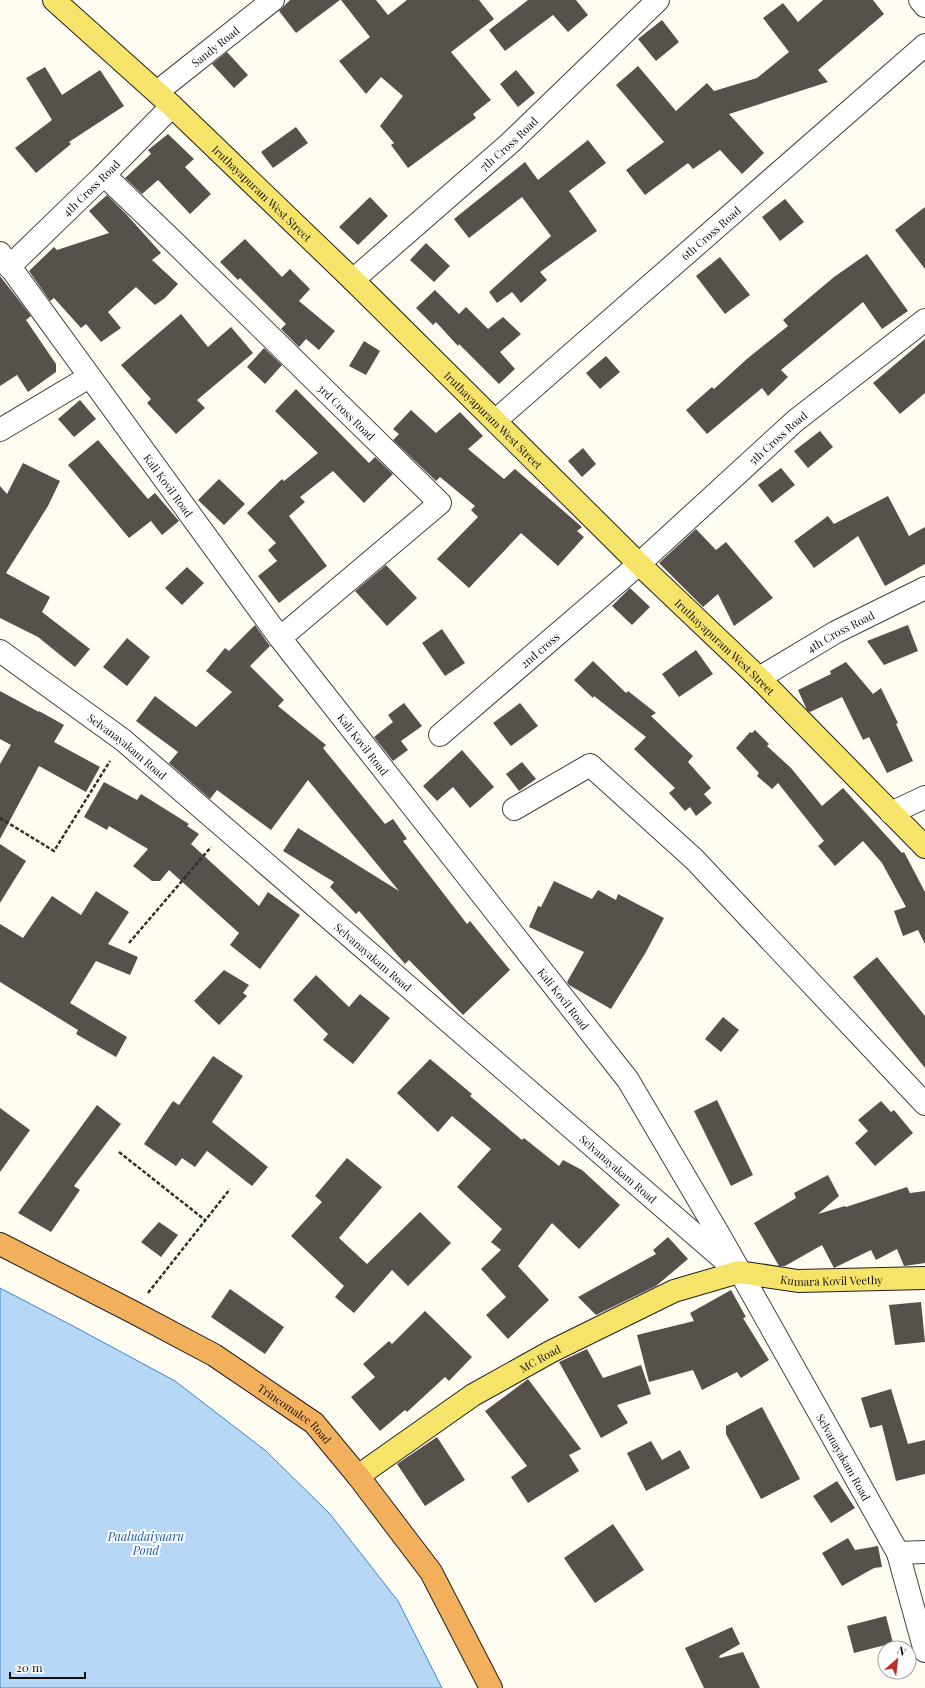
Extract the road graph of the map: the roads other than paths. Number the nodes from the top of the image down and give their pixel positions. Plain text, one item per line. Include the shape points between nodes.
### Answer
1 (273, 0) edge
2 (658, 0) edge
3 (920, 0) edge
4 (58, 1) edge
5 (925, 6) edge
6 (925, 45) edge
7 (164, 99) junction
8 (104, 175) junction
9 (4, 260) edge
10 (353, 280) junction
11 (925, 320) edge
12 (89, 377) junction
13 (495, 421) junction
14 (0, 430) edge
15 (639, 564) junction
16 (925, 588) edge
17 (280, 638) junction
18 (0, 651) edge
19 (759, 678) junction
20 (440, 735) dead end
21 (925, 797) edge
22 (514, 809) dead end
23 (891, 813) junction
24 (925, 847) edge
25 (925, 1104) edge
26 (721, 1238) joint
27 (0, 1244) edge
28 (739, 1272) junction
29 (925, 1278) edge
30 (358, 1476) junction
31 (925, 1552) edge
32 (898, 1553) junction
33 (925, 1651) edge
34 (491, 1688) edge

1 - 7 street, Sandy Road
2 - 10 street, 7th Cross Road via 510,143
3 - 5 street
4 - 7 main road, Iruthayapuram West Street
6 - 13 street, 6th Cross Road
7 - 8 street, 4th Cross Road
7 - 10 main road, Iruthayapuram West Street
8 - 9 street, 4th Cross Road
8 - 17 street, 3rd Cross Road via 440,503
9 - 12 street, Kali Kovil Road
10 - 13 main road, Iruthayapuram West Street
11 - 15 street, 5th Cross Road via 796,421
12 - 14 street
12 - 17 street, Kali Kovil Road
13 - 15 main road, Iruthayapuram West Street
15 - 19 main road, Iruthayapuram West Street
15 - 20 street, 2nd cross
16 - 19 street, 4th Cross Road via 836,632
17 - 26 street, Kali Kovil Road via 628,1080
18 - 28 street, Selvanayakam Road via 123,740
19 - 23 main road, Iruthayapuram West Street
21 - 23 street
22 - 25 street via 590,765 694,859
23 - 24 main road, Iruthayapuram West Street
26 - 28 street, Selvanayakam Road
27 - 30 highway, Trincomalee Road via 214,1355 314,1423
28 - 29 main road, Kumara Kovil Veethy via 798,1282
28 - 30 main road, MC Road via 674,1291 552,1351 473,1394
28 - 32 street, Selvanayakam Road
30 - 34 highway, Trincomalee Road via 431,1572
31 - 32 street
32 - 33 street, Selvanayakam Road

